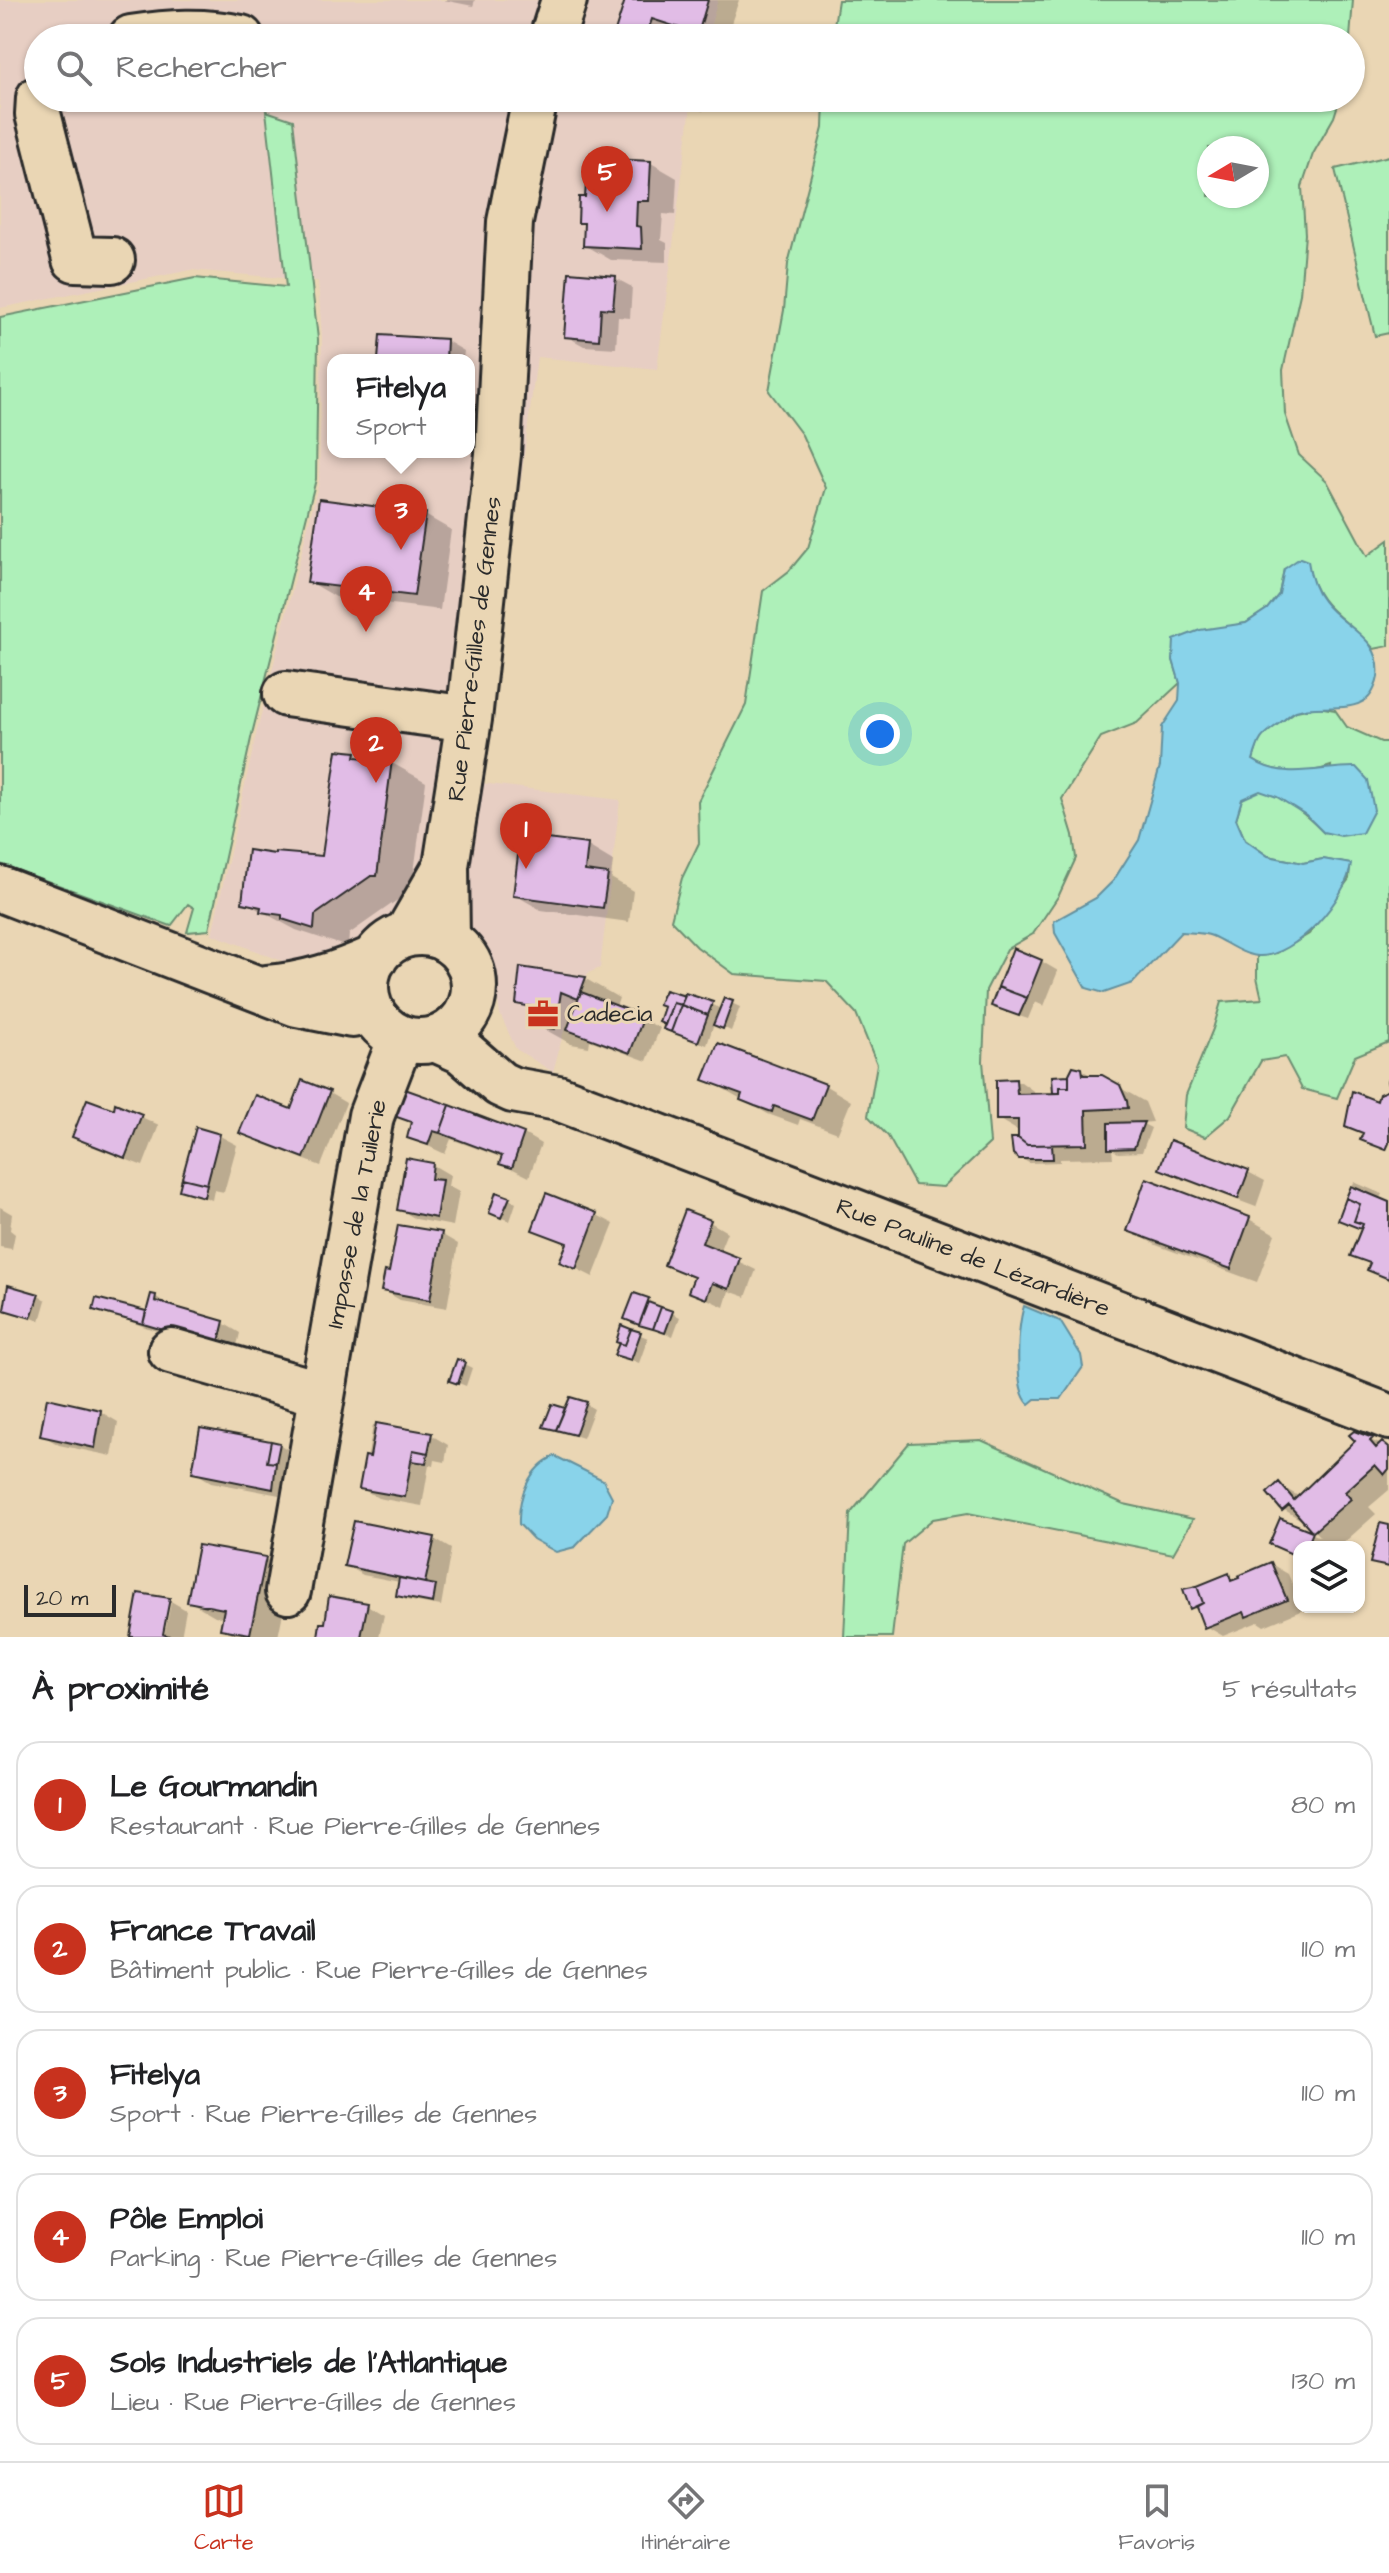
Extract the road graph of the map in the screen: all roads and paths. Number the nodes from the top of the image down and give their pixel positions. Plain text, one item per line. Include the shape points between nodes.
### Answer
1 (564, 0) edge
2 (556, 24) edge
3 (38, 112) edge
4 (524, 112) edge
5 (112, 260) dead end
6 (286, 694) dead end
7 (469, 719) junction
8 (0, 889) edge
9 (410, 944) junction
10 (260, 989) junction
11 (471, 1005) junction
12 (403, 1029) junction
13 (558, 1098) junction
14 (171, 1351) dead end
15 (322, 1394) junction
16 (1389, 1417) edge
17 (288, 1591) dead end

1 - 2 street
3 - 5 street via 75,259
4 - 7 street, Rue Pierre-Gilles de Gennes via 510,222 498,454
6 - 7 street
7 - 9 street, Rue Pierre-Gilles de Gennes via 446,866
8 - 10 street, Rue Pauline de Lézardière
9 - 10 street, Rue Pauline de Lézardière via 336,975
9 - 11 street via 461,952 471,969
9 - 12 street via 367,975 366,993
10 - 12 street, Rue Pauline de Lézardière via 313,1008
11 - 12 street via 451,1032
11 - 13 street, Rue Pauline de Lézardière via 511,1063
12 - 13 street, Rue Pauline de Lézardière via 462,1051 513,1090
12 - 15 street, Impasse de la Tuilerie via 371,1116
13 - 16 street, Rue Pauline de Lézardière
14 - 15 street
15 - 17 street, Impasse de la Tuilerie

